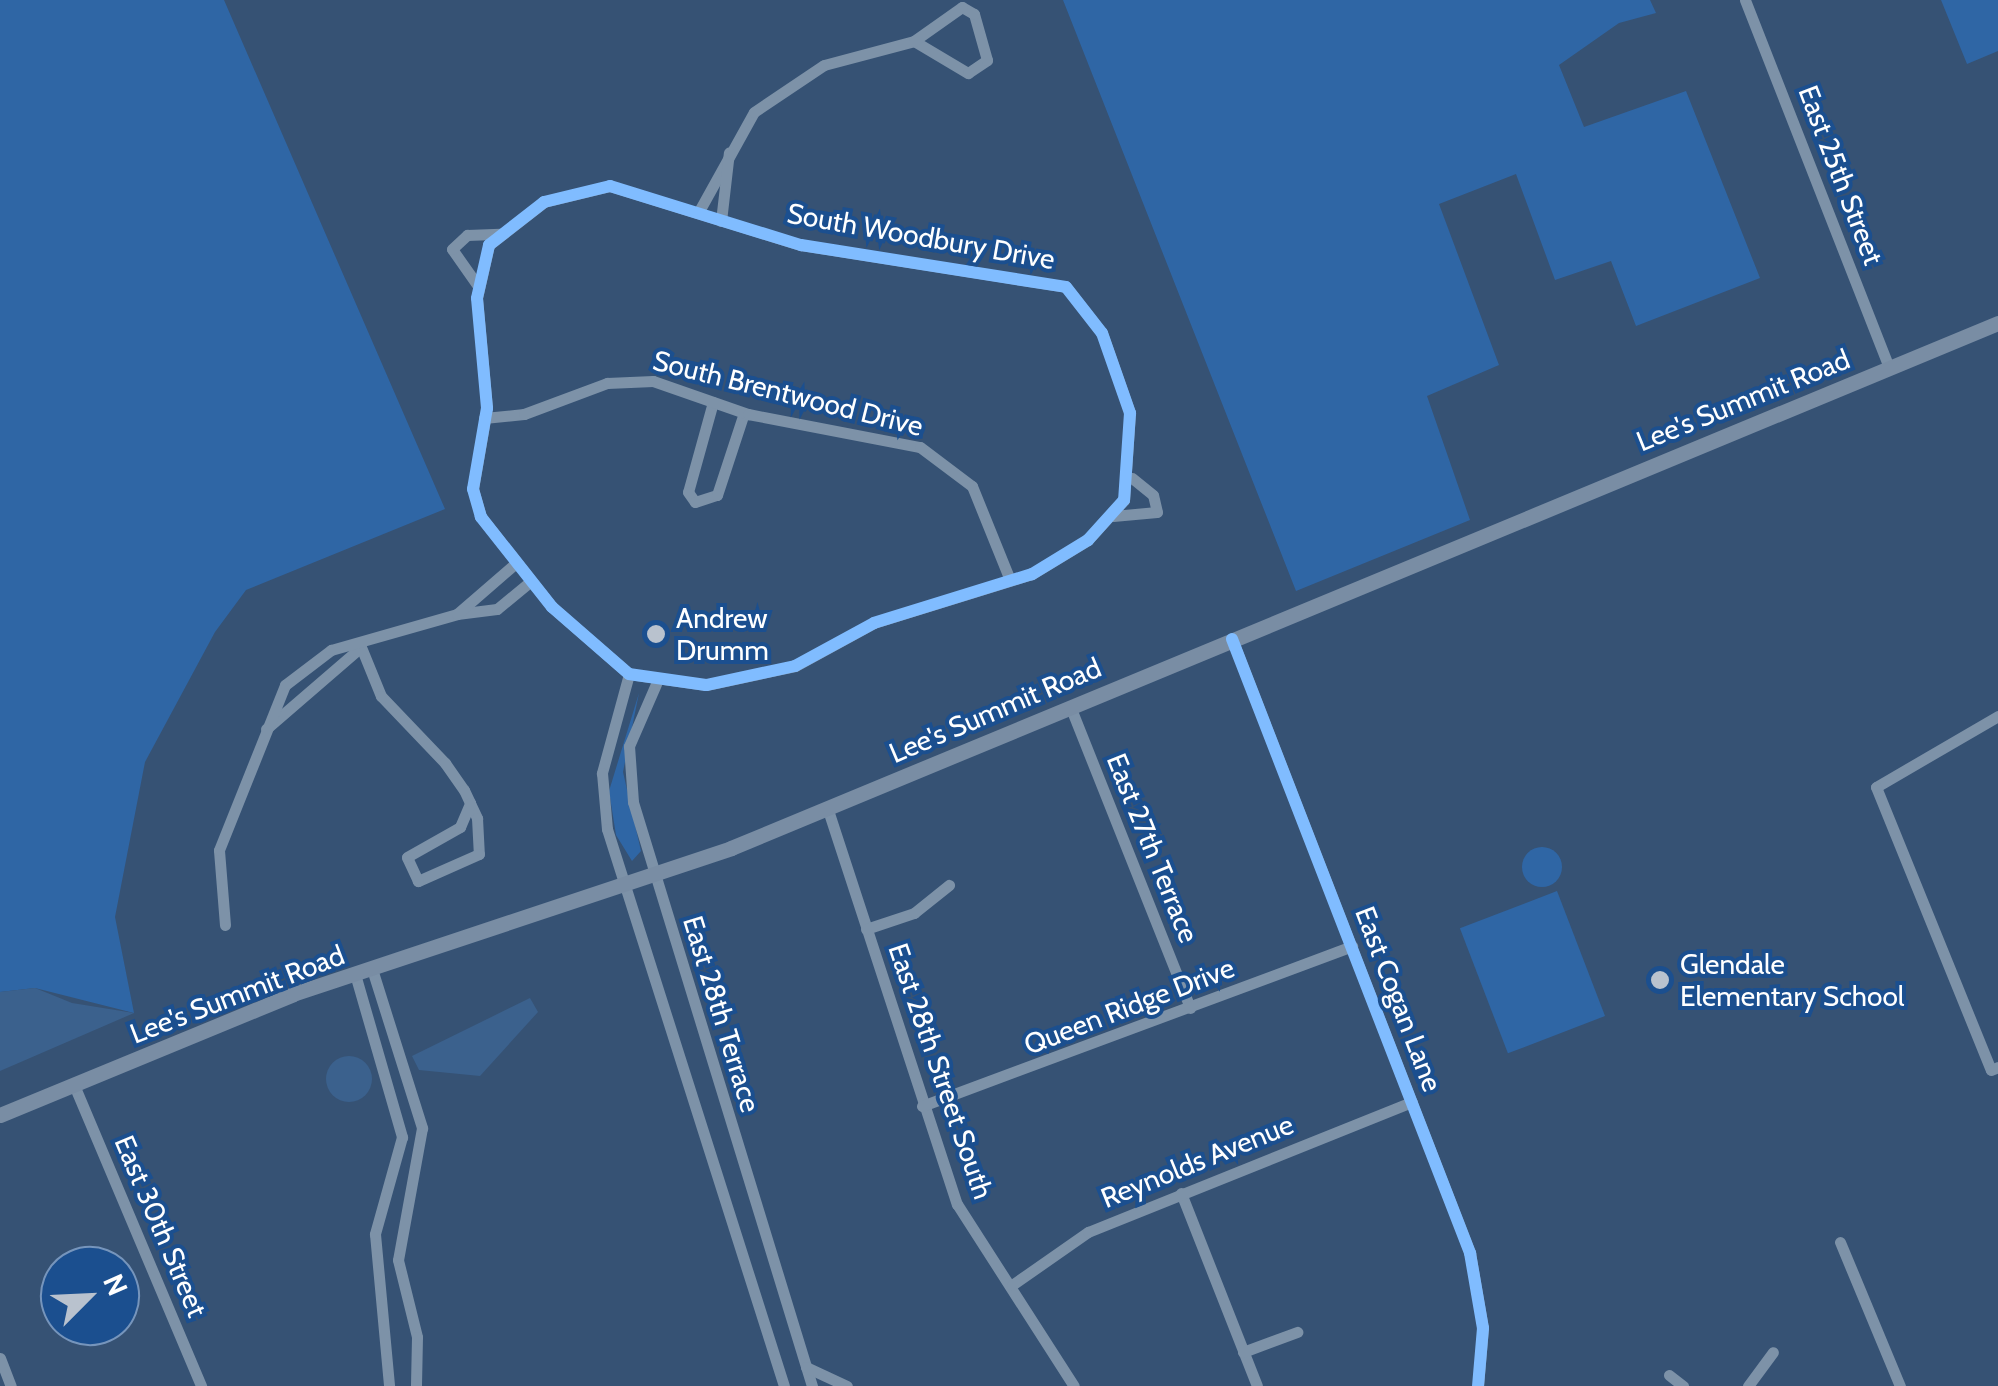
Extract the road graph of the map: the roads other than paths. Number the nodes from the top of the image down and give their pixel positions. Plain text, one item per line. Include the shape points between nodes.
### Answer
1 (1746, 0) edge
2 (914, 42) junction
3 (729, 152) junction
4 (698, 213) junction
5 (721, 221) junction
6 (500, 234) junction
7 (478, 286) junction
8 (1998, 324) edge
9 (1889, 368) junction
10 (713, 402) junction
11 (744, 412) junction
12 (484, 418) junction
13 (1132, 478) junction
14 (1112, 516) junction
15 (516, 562) junction
16 (1010, 580) junction
17 (532, 581) junction
18 (456, 614) junction
19 (1232, 639) junction
20 (362, 647) junction
21 (629, 674) junction
22 (656, 684) junction
23 (1070, 706) junction
24 (1998, 716) edge
25 (266, 730) junction
26 (470, 803) junction
27 (827, 807) junction
28 (652, 876) junction
29 (949, 885) dead end
30 (627, 886) junction
31 (224, 925) dead end
32 (866, 929) junction
33 (1352, 946) junction
34 (372, 969) junction
35 (355, 974) junction
36 (1190, 1008) junction
37 (1995, 1068) edge
38 (74, 1085) junction
39 (1412, 1102) junction
40 (922, 1106) junction
41 (0, 1115) edge
42 (1181, 1193) junction
43 (1840, 1242) dead end
44 (1012, 1285) junction
45 (1296, 1332) dead end
46 (1243, 1352) junction
47 (1774, 1352) dead end
48 (0, 1358) edge
49 (806, 1367) junction
50 (1669, 1375) dead end
51 (11, 1386) edge
52 (202, 1386) edge
53 (388, 1386) edge
54 (416, 1386) edge
55 (784, 1386) edge
56 (812, 1386) edge
57 (847, 1386) edge
58 (1074, 1386) edge
59 (1257, 1386) edge
60 (1478, 1386) edge
61 (1683, 1386) edge
62 (1748, 1386) edge
63 (1900, 1386) edge

1 - 9 street, East 25th Street
2 - 2 street via 968,73 987,60 974,14 962,6
2 - 3 street via 824,66 766,97
3 - 4 street
3 - 5 street
4 - 5 street, South Woodbury Drive
4 - 6 street, South Woodbury Drive via 610,186 572,189
5 - 13 street, South Woodbury Drive via 800,245 1066,287 1102,333 1130,413
6 - 7 street
6 - 7 street, South Woodbury Drive via 467,234 452,249
7 - 12 street
8 - 9 main road, Lee's Summit Road
9 - 19 main road, Lee's Summit Road
10 - 11 street, South Brentwood Drive
10 - 11 street via 688,492 695,502 717,494
10 - 12 street, South Brentwood Drive via 652,381 608,383 524,414
11 - 16 street, South Brentwood Drive via 920,447 957,468 984,506
12 - 15 street via 474,489 481,517
13 - 14 street
13 - 14 street via 1156,512
14 - 16 street
15 - 17 street
15 - 18 street
16 - 22 street via 874,623 795,666 706,685
17 - 18 street via 497,609
17 - 21 street via 588,646
18 - 20 street
19 - 23 main road, Lee's Summit Road
19 - 33 street, East Cogan Lane
20 - 25 street
20 - 25 street via 305,665 275,701
20 - 26 street via 381,696
21 - 22 street
21 - 30 street, East 28th Terrace via 600,787
22 - 28 street, East 28th Terrace via 629,746 628,776
23 - 27 main road, Lee's Summit Road
23 - 36 street, East 27th Terrace
24 - 37 street via 1876,788
25 - 31 street via 219,850
26 - 26 street via 479,854 418,881 407,857 460,827
27 - 28 main road, Lee's Summit Road
27 - 32 street, East 28th Street South
28 - 30 main road, Lee's Summit Road
28 - 49 street, East 28th Terrace
29 - 32 street via 914,913
30 - 34 main road, Lee's Summit Road
30 - 55 street, East 28th Terrace
32 - 40 street, East 28th Street South
33 - 36 street, Queen Ridge Drive
33 - 39 street, East Cogan Lane
34 - 35 main road, Lee's Summit Road
34 - 54 street via 422,1128 398,1260 416,1337
35 - 38 main road, Lee's Summit Road
35 - 53 street via 402,1137 375,1234
36 - 40 street, Queen Ridge Drive
38 - 41 main road, Lee's Summit Road
38 - 52 street, East 30th Street
39 - 42 street, Reynolds Avenue
39 - 60 street, East Cogan Lane via 1479,1290
40 - 44 street, East 28th Street South via 957,1204
42 - 44 street, Reynolds Avenue via 1088,1232
42 - 46 street
43 - 63 street
44 - 58 street, East 28th Street South
45 - 46 street
46 - 59 street
47 - 62 street
48 - 51 street
49 - 56 street, East 28th Terrace
49 - 57 street
50 - 61 street

